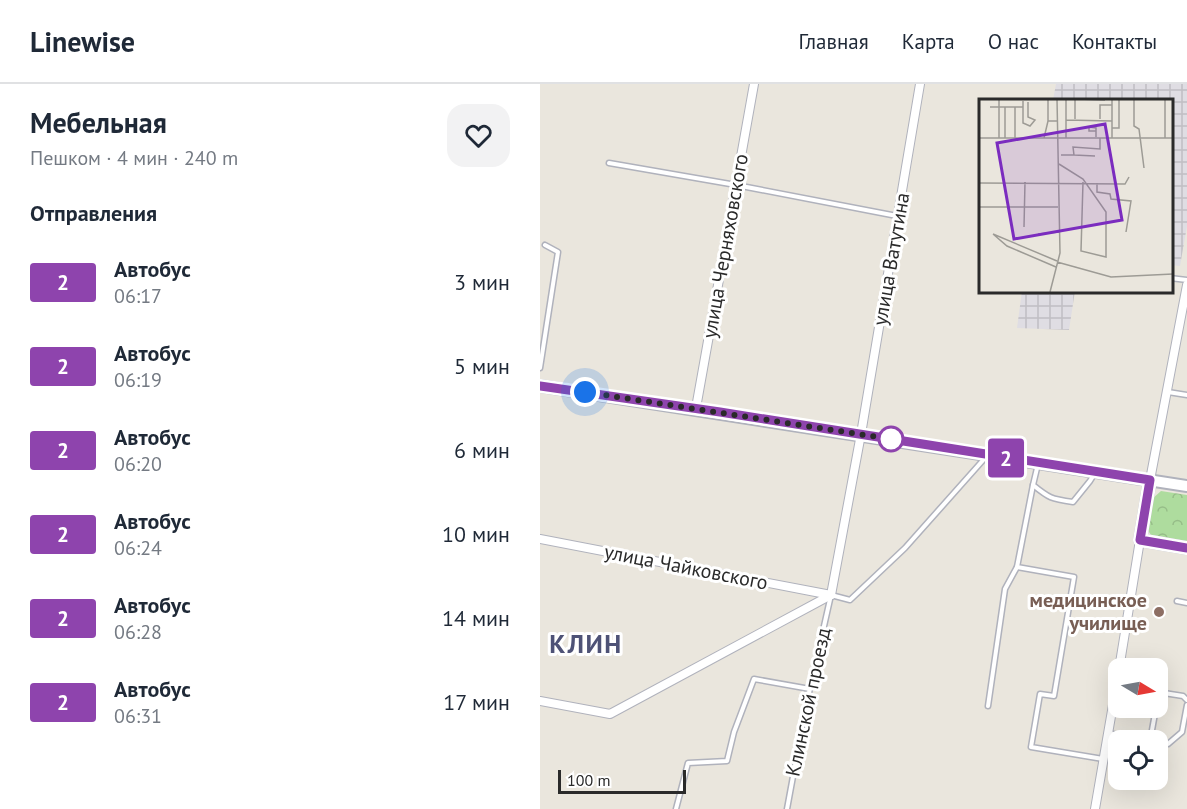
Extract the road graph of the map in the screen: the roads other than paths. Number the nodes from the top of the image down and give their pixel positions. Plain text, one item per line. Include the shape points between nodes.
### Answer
1 (754, 84) edge
2 (920, 84) edge
3 (609, 163) dead end
4 (736, 185) junction
5 (898, 217) junction
6 (545, 245) dead end
7 (1172, 278) edge
8 (1187, 280) edge
9 (1187, 285) edge
10 (540, 368) edge
11 (540, 386) edge
12 (1168, 392) junction
13 (1187, 395) edge
14 (696, 408) junction
15 (861, 434) junction
16 (988, 455) junction
17 (1038, 463) junction
18 (1095, 472) junction
19 (1150, 480) junction
20 (1033, 485) junction
21 (1187, 486) edge
22 (540, 539) edge
23 (1140, 540) junction
24 (1187, 548) edge
25 (1017, 567) junction
26 (831, 595) junction
27 (1177, 601) dead end
28 (1187, 603) edge
29 (1121, 658) edge
30 (810, 689) junction
31 (1168, 694) edge
32 (540, 701) edge
33 (1187, 702) edge
34 (988, 706) dead end
35 (1108, 734) edge
36 (1168, 744) edge
37 (1104, 760) junction
38 (676, 809) edge
39 (787, 809) edge
40 (1095, 809) edge

1 - 4 street, улица Черняховского
2 - 5 street, улица Ватутина
3 - 4 lane
4 - 5 lane
4 - 14 street, улица Черняховского
5 - 15 street, улица Ватутина
6 - 10 lane via 558,252
7 - 8 lane
9 - 12 street
11 - 14 main road
12 - 13 lane
12 - 19 street
14 - 15 main road
15 - 16 main road
15 - 26 street, улица Ватутина
16 - 17 main road
16 - 26 lane via 905,548 850,600
17 - 18 main road
17 - 20 lane
18 - 19 main road
18 - 20 lane via 1072,502 1043,495
19 - 21 main road
19 - 23 main road
20 - 25 lane
22 - 26 street, улица Чайковского
23 - 24 main road
23 - 29 street
25 - 34 lane via 1005,589
25 - 37 lane via 1074,577 1054,696 1040,694 1031,747
26 - 30 lane, Клинской проезд
26 - 32 street via 610,714
27 - 28 lane
30 - 38 lane via 754,679 727,761 688,763
30 - 39 lane, Клинской проезд
31 - 33 lane via 1183,696
33 - 36 lane via 1182,732
35 - 37 street
37 - 40 street

